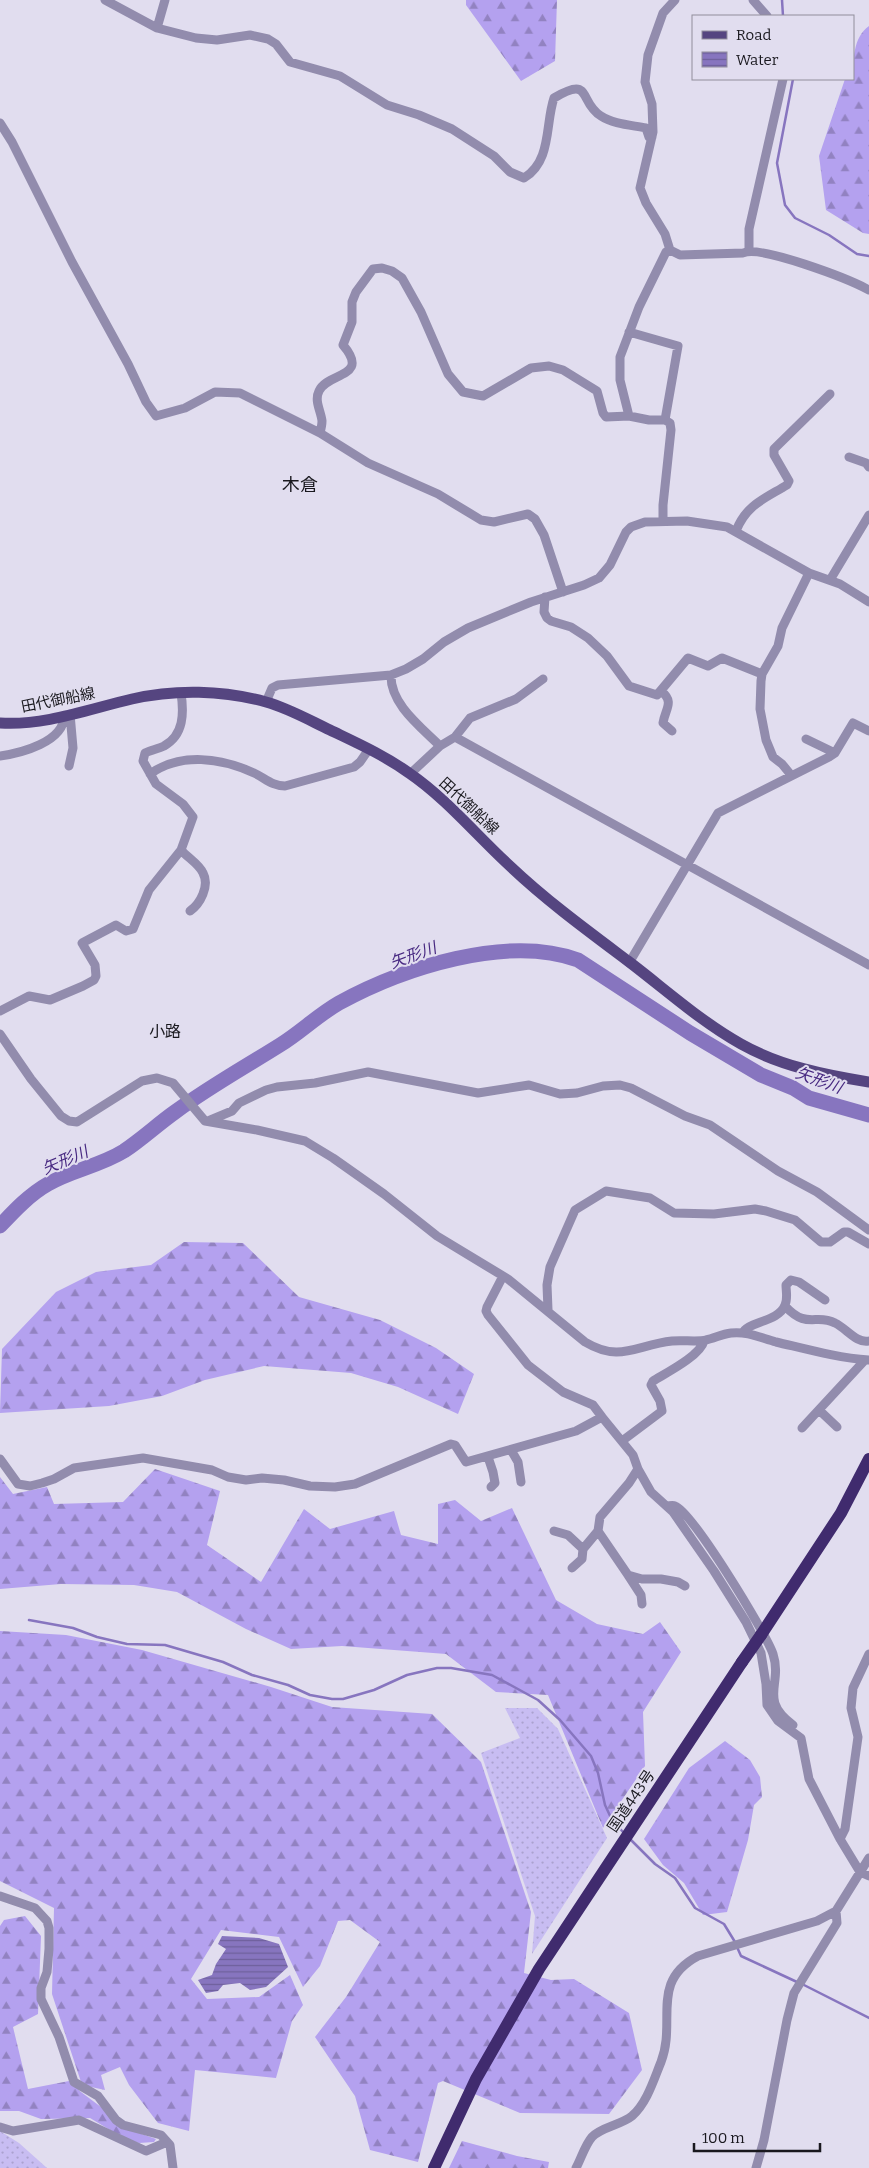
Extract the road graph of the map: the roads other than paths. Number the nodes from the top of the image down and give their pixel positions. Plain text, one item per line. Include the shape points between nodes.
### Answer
1 (105, 0) edge
2 (165, 0) edge
3 (676, 0) edge
4 (753, 0) edge
5 (766, 15) edge
6 (157, 28) junction
7 (783, 80) edge
8 (0, 123) edge
9 (652, 137) junction
10 (670, 250) junction
11 (749, 250) junction
12 (869, 290) edge
13 (629, 332) junction
14 (830, 394) dead end
15 (630, 416) junction
16 (665, 420) junction
17 (320, 433) junction
18 (849, 457) dead end
19 (869, 467) edge
20 (869, 515) edge
21 (663, 520) junction
22 (736, 532) junction
23 (810, 573) junction
24 (830, 580) junction
25 (563, 592) junction
26 (545, 597) junction
27 (869, 602) edge
28 (762, 674) junction
29 (391, 675) junction
30 (543, 679) dead end
31 (661, 691) junction
32 (181, 693) junction
33 (266, 702) junction
34 (67, 715) junction
35 (0, 722) edge
36 (672, 731) dead end
37 (869, 731) edge
38 (455, 737) junction
39 (806, 739) dead end
40 (440, 746) junction
41 (369, 749) junction
42 (835, 753) junction
43 (0, 756) edge
44 (69, 766) dead end
45 (150, 774) junction
46 (410, 774) junction
47 (791, 775) junction
48 (181, 850) junction
49 (687, 866) junction
50 (190, 911) dead end
51 (629, 962) junction
52 (869, 965) edge
53 (0, 1011) edge
54 (0, 1034) edge
55 (869, 1082) edge
56 (204, 1119) junction
57 (869, 1230) edge
58 (869, 1244) edge
59 (503, 1276) junction
60 (825, 1300) dead end
61 (785, 1306) junction
62 (548, 1310) junction
63 (743, 1333) junction
64 (704, 1341) junction
65 (869, 1341) edge
66 (867, 1360) edge
67 (819, 1410) junction
68 (602, 1417) junction
69 (802, 1428) dead end
70 (837, 1428) dead end
71 (622, 1441) junction
72 (511, 1450) junction
73 (488, 1457) junction
74 (0, 1459) edge
75 (869, 1459) edge
76 (638, 1469) junction
77 (521, 1482) dead end
78 (491, 1486) dead end
79 (667, 1506) junction
80 (554, 1531) dead end
81 (598, 1531) junction
82 (583, 1549) junction
83 (572, 1568) dead end
84 (628, 1574) junction
85 (685, 1586) dead end
86 (642, 1604) dead end
87 (762, 1634) junction
88 (869, 1654) edge
89 (801, 1738) junction
90 (840, 1839) junction
91 (869, 1858) edge
92 (860, 1872) junction
93 (869, 1876) edge
94 (0, 1896) edge
95 (836, 1911) junction
96 (0, 2127) edge
97 (167, 2142) junction
98 (173, 2168) edge
99 (434, 2168) edge
100 (576, 2168) edge
101 (756, 2168) edge

1 - 6 street
2 - 6 street
3 - 9 street via 663,13 648,55 646,82 652,104
4 - 5 street
6 - 9 street via 210,39 250,35 268,39 290,62 340,76 379,101 452,129 494,156 518,177 531,174 539,162 548,135 554,98 573,89 584,92 600,116 646,128
7 - 11 street via 749,229
8 - 17 street via 156,416 185,408 214,392 228,391
9 - 10 street via 640,188
10 - 11 street via 680,255 743,253
10 - 13 street via 649,284
11 - 12 street via 803,264
13 - 15 street via 619,369
13 - 16 street via 678,346
14 - 22 street via 774,449 774,455 789,481 787,485 748,510
15 - 16 street
15 - 17 street via 606,417 597,391 563,370 549,366 531,368 484,396 464,392 448,374 422,312 402,278 382,268 369,272 352,302 352,322 343,345 352,364 346,374 322,385 318,393 322,421
16 - 21 street via 670,423 671,430
17 - 25 street via 368,463 438,494 487,522 528,514 535,519 544,535
18 - 19 street
20 - 24 street
21 - 22 street via 714,524
21 - 25 street via 631,527 621,539 604,574
22 - 23 street
23 - 24 street
23 - 28 street
24 - 27 street
25 - 26 street
26 - 29 street via 468,628 406,669
26 - 31 street via 547,618 588,638 607,656 629,686 656,695
28 - 31 street via 722,658 708,666 688,658
28 - 47 street via 762,727 773,757
29 - 33 street via 278,685 272,688
29 - 40 street via 391,688 400,703
30 - 38 street via 516,699 470,718
31 - 36 street via 670,705 663,722
32 - 33 main road, 田代御船線 via 204,692
32 - 34 main road, 田代御船線 via 136,698
32 - 45 street via 182,720 175,737 163,747 143,755
33 - 41 main road, 田代御船線
34 - 35 main road, 田代御船線 via 22,723
34 - 43 street via 58,733 47,740 28,750
34 - 44 street via 73,748
37 - 42 street via 853,723
38 - 40 street
38 - 49 street
39 - 42 street
40 - 46 street
41 - 45 street via 354,766 285,786 270,784 253,772 207,760 172,762
41 - 46 main road, 田代御船線
42 - 47 street
45 - 48 street via 160,788 182,804 193,817
46 - 51 main road, 田代御船線 via 449,805 512,868
47 - 49 street via 718,813
48 - 50 street via 205,878 200,902
48 - 53 street via 149,890 133,929 126,931 116,924 82,943 95,965 94,980 50,1000 29,996
49 - 51 street
49 - 52 street
51 - 55 main road, 田代御船線 via 704,1020 742,1044 788,1065
54 - 56 street via 61,1116 69,1121 78,1122 149,1079 165,1080 175,1086
56 - 57 street via 232,1111 238,1103 266,1090 315,1084 368,1072 478,1093 519,1085 560,1094 620,1086 631,1088 710,1125 778,1171 817,1192
56 - 59 street via 305,1141 377,1189 437,1236
58 - 62 street via 848,1232 830,1242 821,1242 795,1220 766,1211 674,1213 650,1198 606,1191 575,1210 550,1267
59 - 62 street
59 - 68 street via 487,1307 488,1315 528,1365 564,1392 593,1405
60 - 61 street via 791,1280 786,1285
61 - 63 street via 771,1319 746,1327
61 - 65 street via 801,1319 829,1320 860,1340
62 - 64 street via 585,1342 598,1350 612,1353 686,1339
63 - 64 street via 720,1335
63 - 66 street
64 - 71 street via 692,1356 653,1381 662,1412
66 - 67 street
67 - 69 street
67 - 70 street
68 - 71 street
68 - 72 street via 576,1431
71 - 76 street via 633,1455
72 - 73 street
72 - 77 street via 518,1462
73 - 74 street via 466,1462 459,1448 451,1444 355,1484 335,1487 269,1479 246,1480 212,1470 143,1458 74,1468 54,1479 30,1486 18,1484
73 - 78 street via 494,1472 495,1483
75 - 87 highway, 国道443号 via 841,1513
76 - 79 street via 651,1492
76 - 81 street via 600,1517
79 - 87 street via 680,1509 707,1543
79 - 89 street via 706,1558 746,1622 761,1653 767,1705 778,1721
80 - 82 street via 568,1535
81 - 82 street
81 - 84 street
82 - 83 street via 582,1559
84 - 85 street
84 - 86 street via 641,1595
87 - 89 street via 774,1656 774,1700 778,1712 797,1728
87 - 99 highway, 国道443号, bridge via 539,1969 476,2079
88 - 90 street via 853,1688 851,1708 858,1737 845,1829
89 - 90 street via 809,1779
90 - 92 street
91 - 92 street
92 - 93 street
92 - 95 street
94 - 97 street via 35,1908 47,1921 49,1949 41,1999 59,2037 74,2082 98,2096 123,2125 161,2135
95 - 100 street via 818,1920 684,1963 674,1974 668,1990 666,2047 644,2102 632,2116 592,2137
95 - 101 street via 837,1923 794,1993
96 - 97 street via 13,2131 79,2120 146,2151
97 - 98 street

